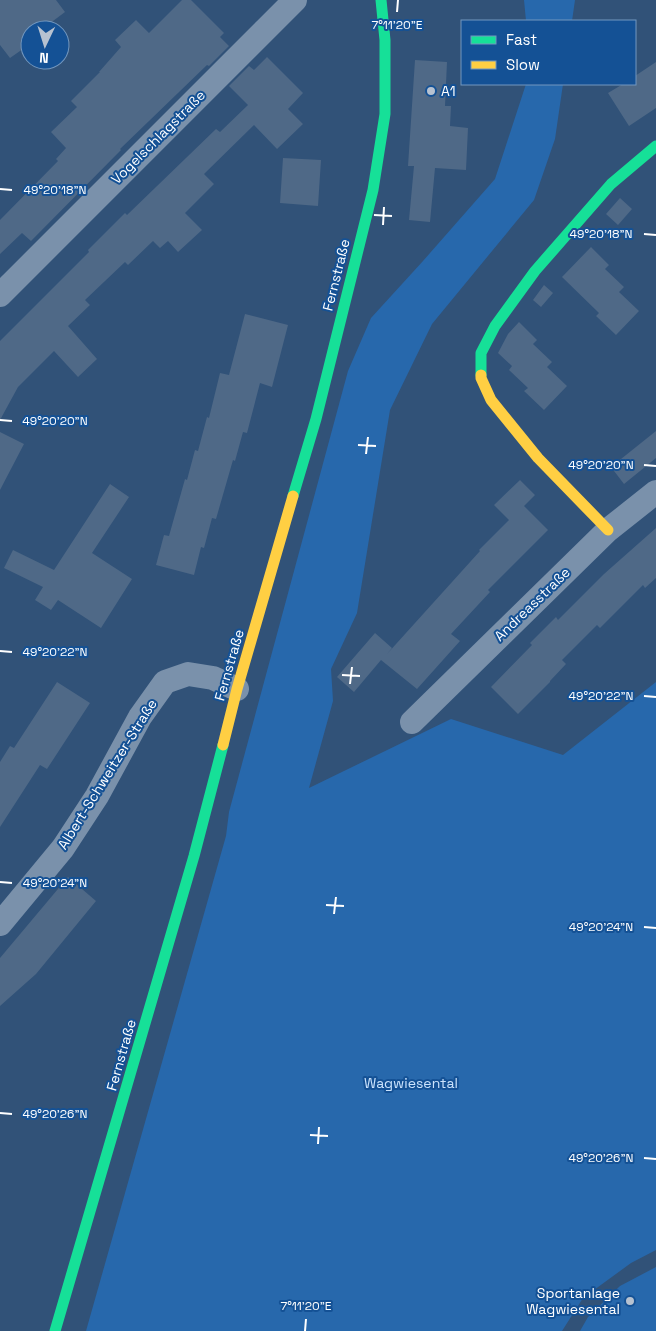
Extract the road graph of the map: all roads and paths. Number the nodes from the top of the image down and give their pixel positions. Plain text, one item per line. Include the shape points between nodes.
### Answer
1 (295, 0) edge
2 (381, 0) edge
3 (656, 146) edge
4 (0, 295) edge
5 (656, 492) edge
6 (608, 530) junction
7 (237, 689) junction
8 (412, 722) dead end
9 (0, 924) edge
10 (55, 1331) edge

1 - 4 street, Vogelschlagstraße
2 - 7 main road, Fernstraße via 385,40 385,114 373,190 316,419
3 - 6 main road via 611,184 536,271 495,326 481,353 481,378 491,400 538,458
5 - 6 street, Andreasstraße
6 - 8 street, Andreasstraße
7 - 9 street, Albert-Schweitzer-Straße via 213,678 188,674 166,682 140,717 97,796 63,848
7 - 10 main road, Fernstraße via 194,856

